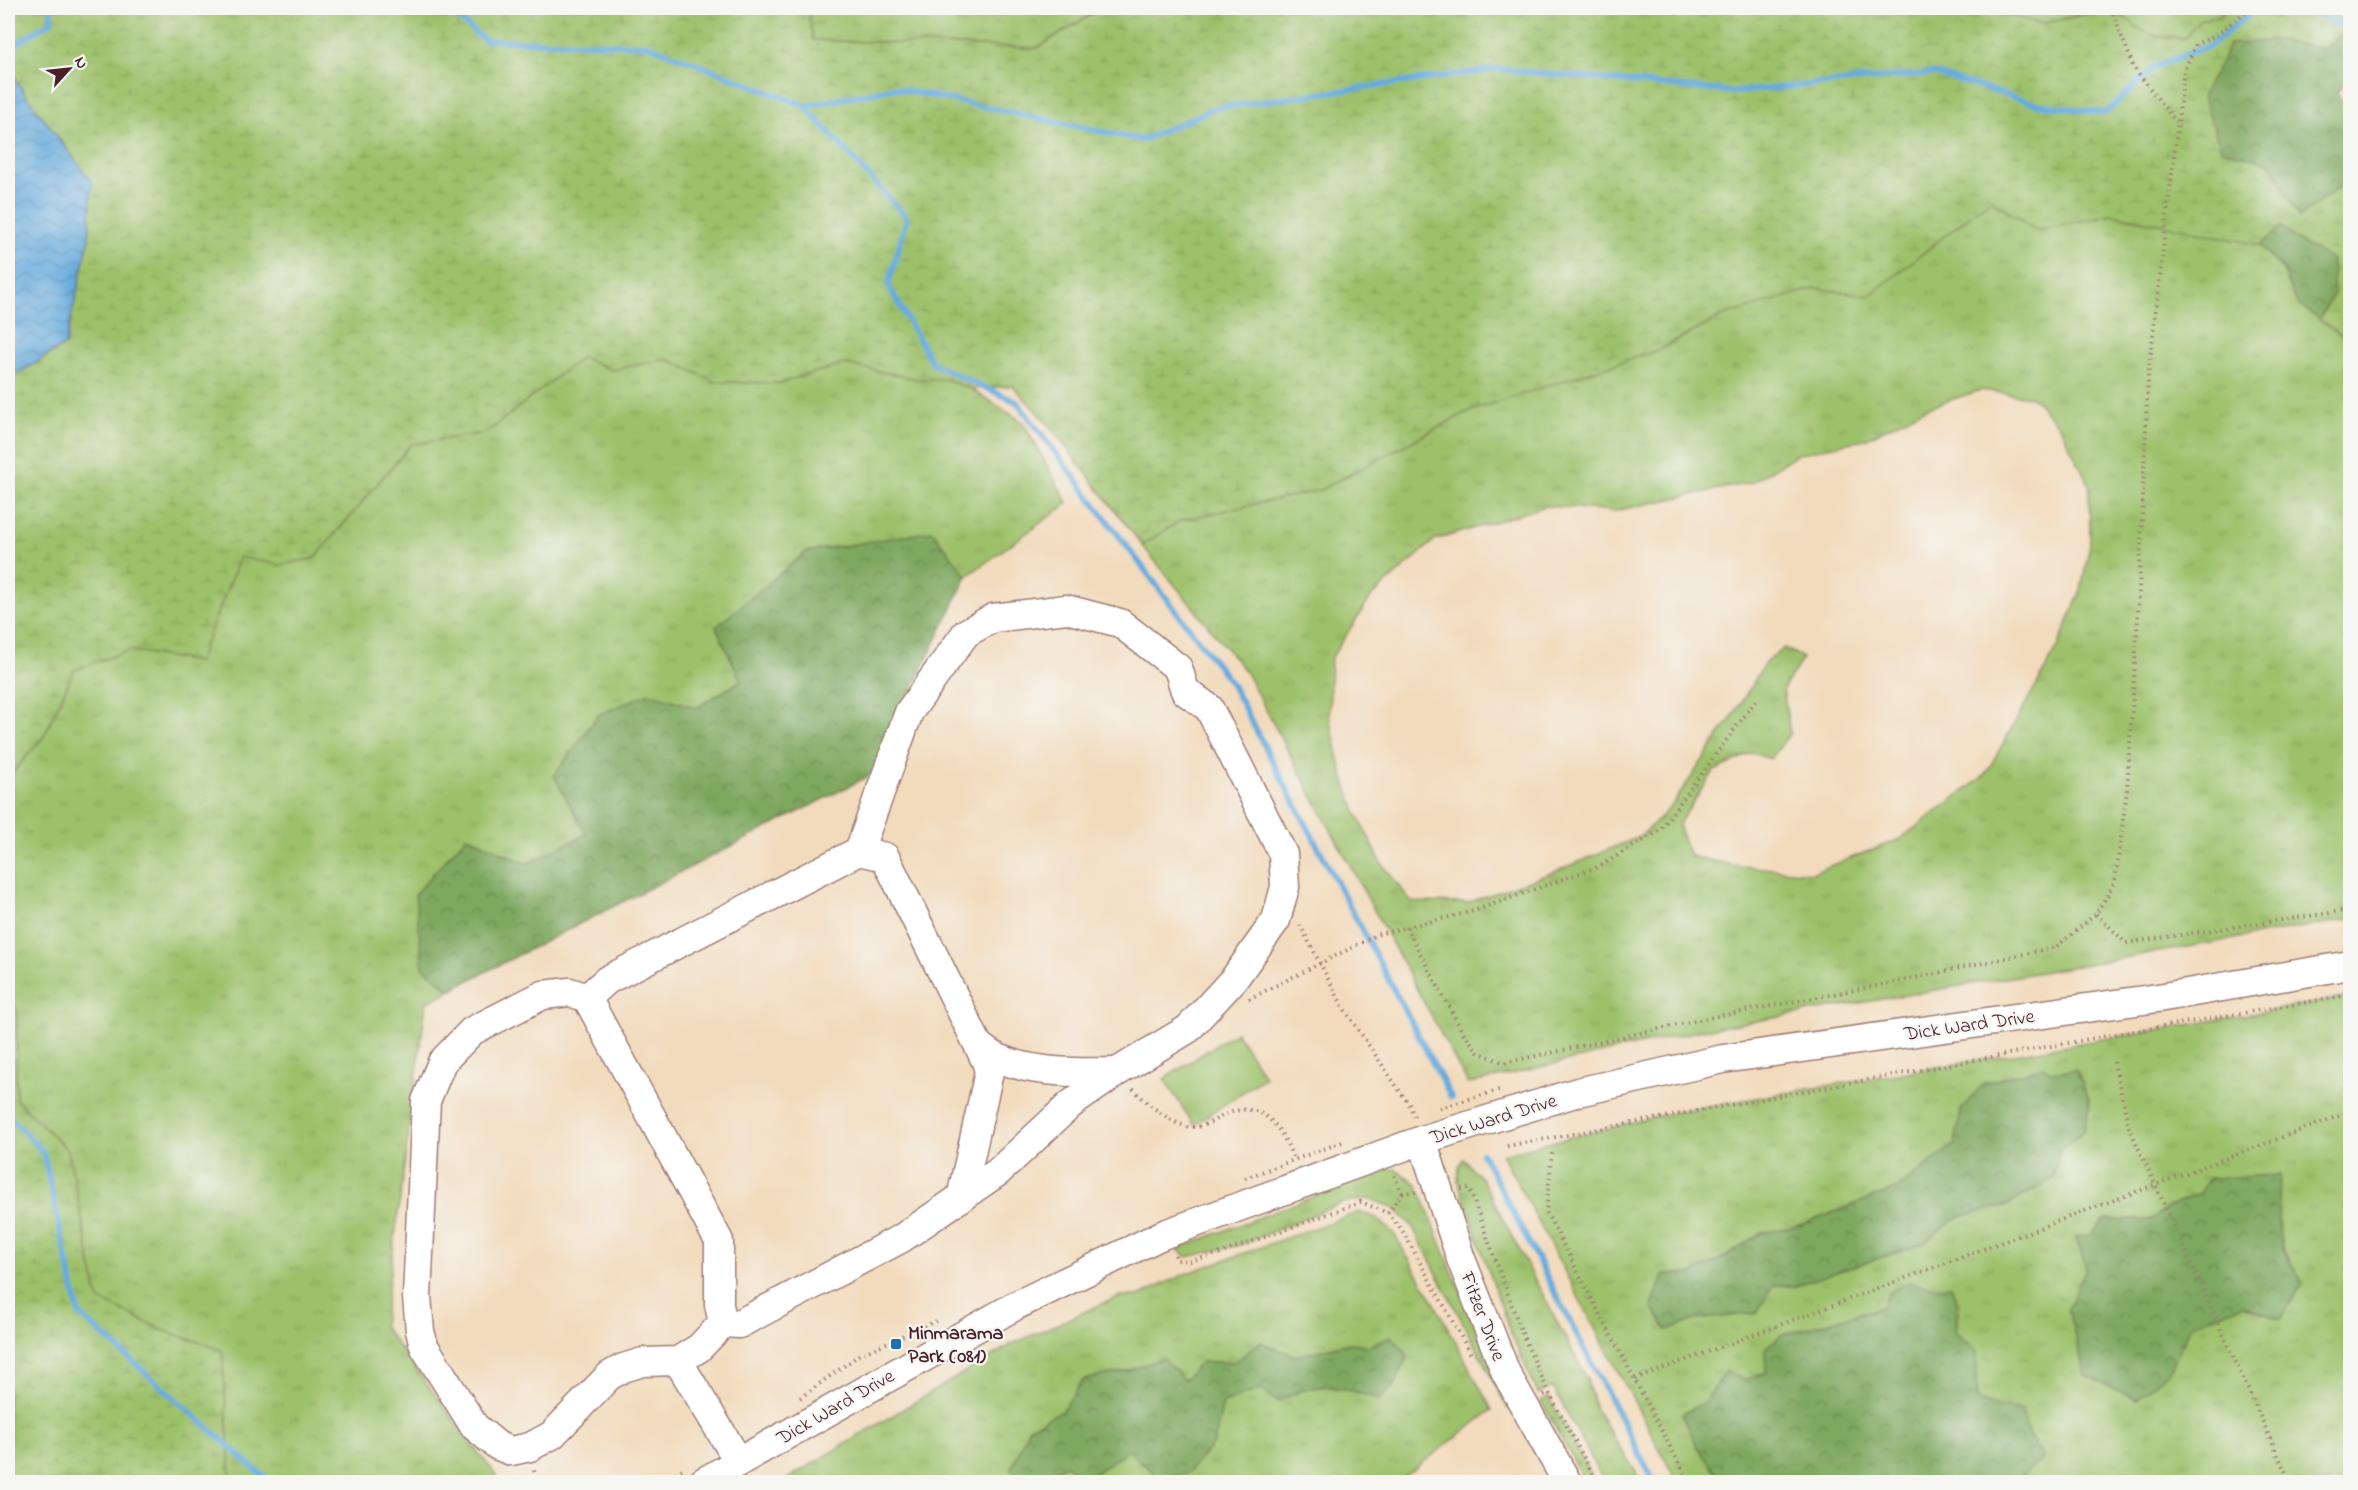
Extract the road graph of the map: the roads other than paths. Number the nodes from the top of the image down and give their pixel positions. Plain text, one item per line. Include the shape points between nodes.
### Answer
1 (859, 851) junction
2 (2350, 965) edge
3 (587, 998) junction
4 (982, 1048) junction
5 (1117, 1072) junction
6 (1418, 1128) junction
7 (961, 1198) junction
8 (723, 1323) junction
9 (678, 1361) junction
10 (739, 1461) junction
11 (703, 1482) edge
12 (1567, 1482) edge

1 - 3 street via 607,980
1 - 4 street via 885,857
1 - 5 street via 909,712 966,633 993,618 1066,609 1120,624 1178,668 1185,691 1209,708 1283,854 1285,887 1276,920 1234,978 1188,1029
2 - 6 street, Dick Ward Drive via 2158,998 1723,1059 1460,1114
3 - 8 street via 719,1241 719,1305
3 - 9 street via 570,992 543,995 471,1032 442,1062 426,1101 417,1297 424,1346 474,1426 498,1446 511,1451 530,1448 552,1435 609,1376 623,1368 644,1362
4 - 5 street via 1005,1062 1034,1068
4 - 7 street via 989,1072
5 - 7 street via 1071,1104 998,1173
6 - 10 street, Dick Ward Drive via 1306,1180 1165,1234 1015,1306
6 - 12 street, Fitzer Drive via 1461,1259 1506,1373 1537,1399
7 - 8 street via 902,1238 739,1324
8 - 9 street via 699,1348
9 - 10 street
10 - 11 street, Dick Ward Drive

